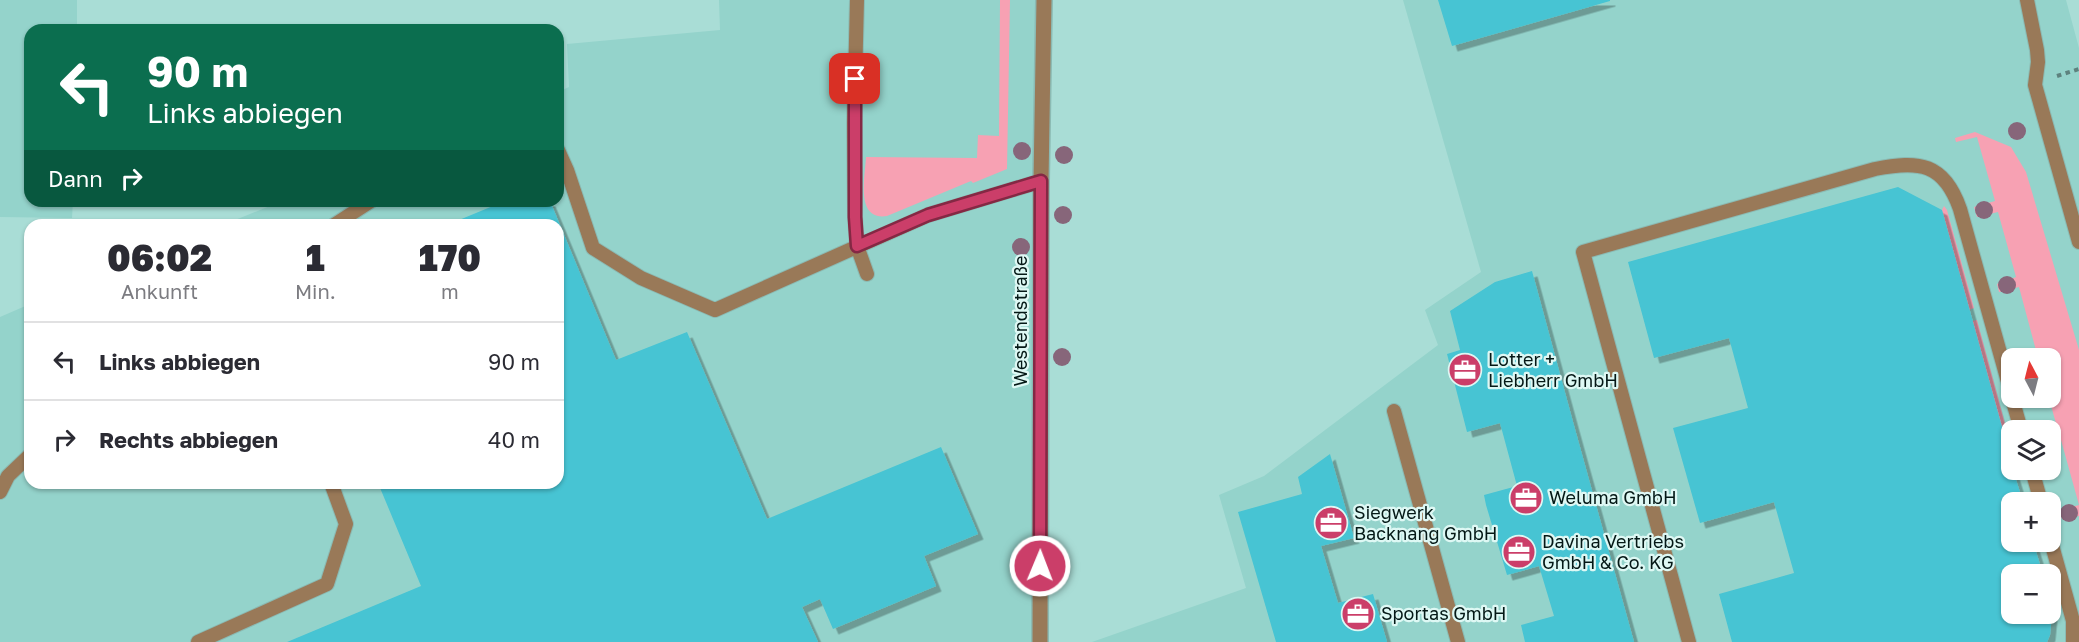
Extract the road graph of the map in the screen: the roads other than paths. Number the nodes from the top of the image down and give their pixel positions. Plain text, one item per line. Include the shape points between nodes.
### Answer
1 (857, 0) edge
2 (1044, 0) edge
3 (2027, 0) edge
4 (564, 163) edge
5 (1041, 181) junction
6 (362, 207) edge
7 (343, 219) edge
8 (2079, 242) edge
9 (857, 246) junction
10 (867, 274) dead end
11 (2001, 357) edge
12 (1394, 411) dead end
13 (24, 461) edge
14 (333, 489) edge
15 (0, 492) edge
16 (2054, 552) edge
17 (198, 642) edge
18 (1040, 642) edge
19 (1458, 642) edge
20 (1689, 642) edge
21 (2073, 642) edge

1 - 9 lane
2 - 5 street, Westendstraße
3 - 8 lane via 2037,50 2035,85
4 - 9 lane via 593,248 641,278 715,310
5 - 9 lane via 928,215
5 - 18 street, Westendstraße
6 - 7 lane
9 - 10 lane
11 - 20 lane via 1953,189 1932,170 1907,165 1875,169 1582,252
12 - 19 lane
13 - 15 lane
14 - 17 lane via 346,524 327,584
16 - 21 lane via 2073,621

